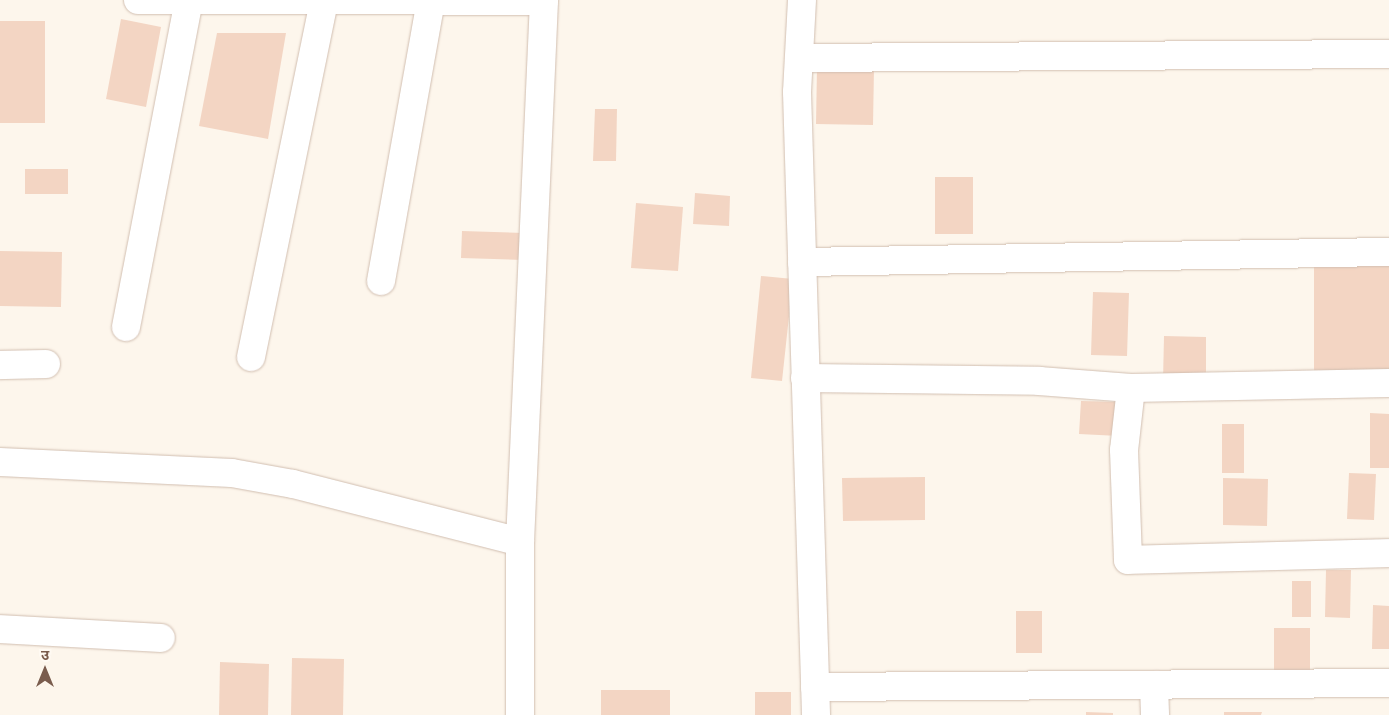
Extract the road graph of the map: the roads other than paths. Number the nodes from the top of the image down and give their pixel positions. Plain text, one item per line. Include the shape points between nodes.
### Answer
1 (138, 0) edge
2 (802, 0) edge
3 (189, 1) edge
4 (544, 1) edge
5 (324, 2) junction
6 (431, 2) junction
7 (1389, 54) edge
8 (799, 58) junction
9 (1389, 252) edge
10 (802, 262) junction
11 (381, 281) dead end
12 (126, 327) dead end
13 (251, 356) dead end
14 (46, 364) dead end
15 (0, 365) edge
16 (805, 378) junction
17 (1389, 383) edge
18 (1131, 388) junction
19 (0, 462) edge
20 (520, 542) junction
21 (1389, 553) edge
22 (0, 629) edge
23 (161, 638) dead end
24 (1389, 683) edge
25 (1154, 685) junction
26 (815, 687) junction
27 (520, 715) edge
28 (816, 715) edge
29 (1155, 715) edge

1 - 3 street
2 - 8 street
3 - 5 street
3 - 12 street
4 - 6 street
4 - 20 street
5 - 6 street
5 - 13 street
6 - 11 street
7 - 8 street
8 - 10 street
9 - 10 street
10 - 16 street
14 - 15 street
16 - 18 street via 1038,381
16 - 26 street
17 - 18 street
18 - 21 street via 1124,450 1128,560
19 - 20 street via 232,473 294,484
20 - 27 street
22 - 23 street
24 - 25 street
25 - 26 street
25 - 29 street
26 - 28 street

